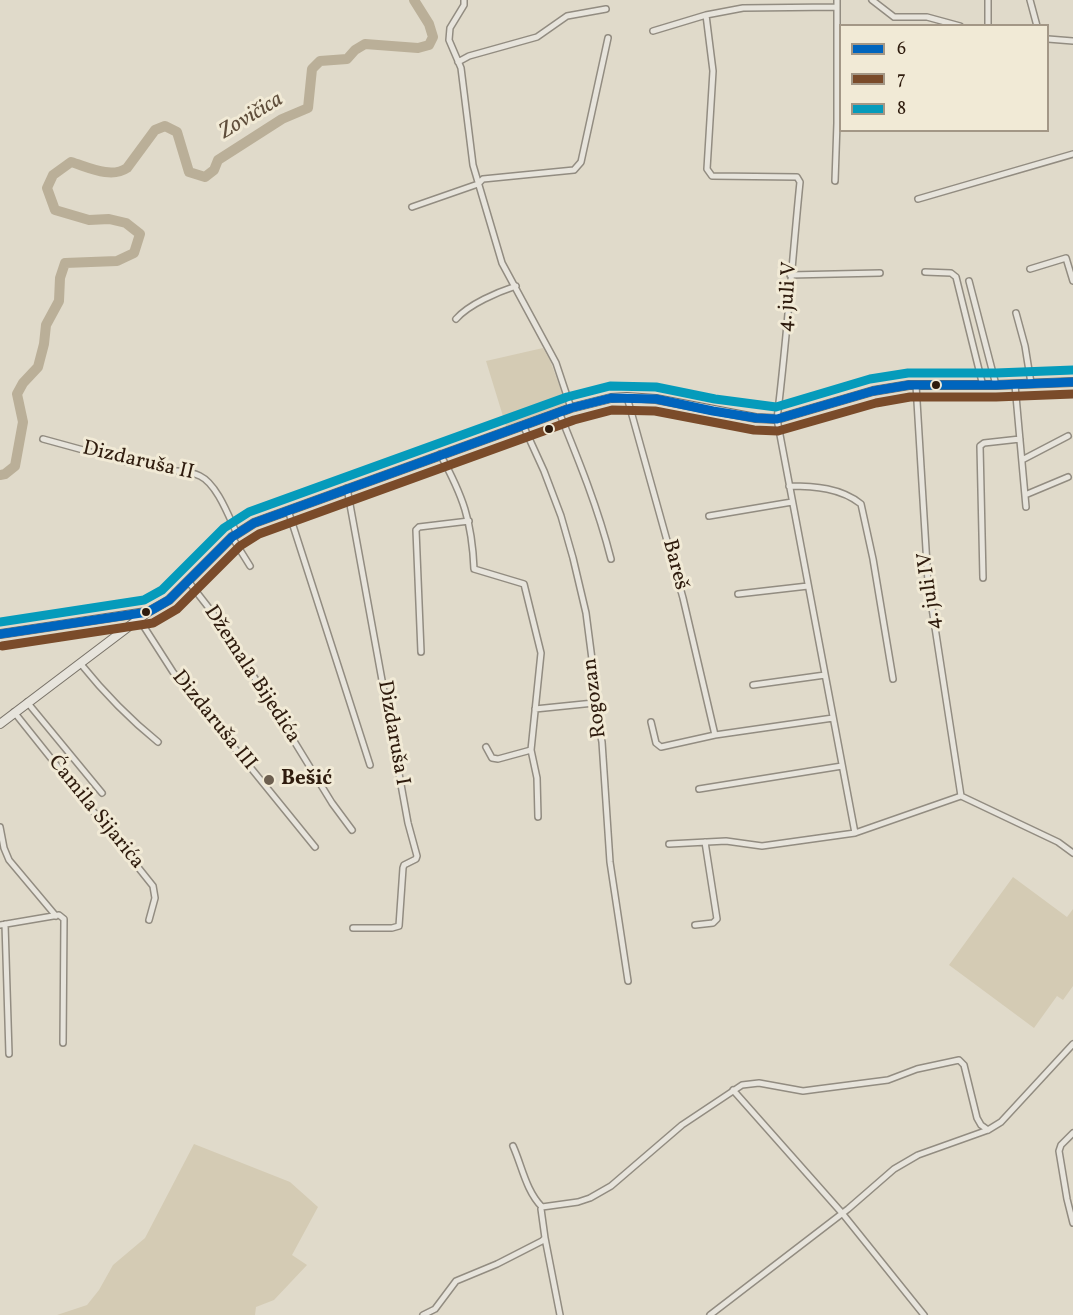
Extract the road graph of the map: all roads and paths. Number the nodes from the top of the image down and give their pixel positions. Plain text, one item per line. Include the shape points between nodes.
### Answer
1 (464, 0) edge
2 (837, 0) edge
3 (872, 0) edge
4 (988, 0) edge
5 (1030, 0) edge
6 (837, 8) junction
7 (606, 9) dead end
8 (706, 15) junction
9 (894, 17) junction
10 (893, 24) edge
11 (953, 24) edge
12 (988, 24) edge
13 (1036, 24) edge
14 (653, 31) dead end
15 (608, 38) dead end
16 (1049, 39) edge
17 (1073, 41) edge
18 (458, 62) junction
19 (1073, 154) edge
20 (834, 181) dead end
21 (478, 184) junction
22 (918, 199) dead end
23 (412, 207) dead end
24 (1030, 269) dead end
25 (925, 272) dead end
26 (880, 273) dead end
27 (790, 275) junction
28 (969, 281) dead end
29 (1073, 281) edge
30 (516, 286) junction
31 (1016, 313) dead end
32 (456, 320) dead end
33 (1073, 382) edge
34 (1031, 383) junction
35 (1015, 385) junction
36 (916, 386) junction
37 (983, 386) junction
38 (996, 386) junction
39 (627, 397) junction
40 (571, 408) junction
41 (559, 412) junction
42 (777, 418) junction
43 (523, 425) junction
44 (1068, 436) dead end
45 (43, 439) dead end
46 (1020, 439) junction
47 (440, 454) junction
48 (1022, 460) junction
49 (1068, 477) dead end
50 (789, 486) junction
51 (347, 488) junction
52 (1025, 495) junction
53 (792, 502) junction
54 (1026, 507) dead end
55 (288, 510) junction
56 (709, 516) dead end
57 (469, 521) junction
58 (235, 536) junction
59 (611, 559) dead end
60 (250, 566) dead end
61 (983, 578) dead end
62 (188, 581) junction
63 (808, 586) junction
64 (738, 594) dead end
65 (148, 612) junction
66 (139, 620) junction
67 (0, 634) edge
68 (421, 652) dead end
69 (81, 663) junction
70 (825, 675) junction
71 (893, 679) dead end
72 (753, 685) dead end
73 (27, 702) junction
74 (594, 703) junction
75 (535, 709) junction
76 (14, 712) junction
77 (833, 718) junction
78 (651, 722) dead end
79 (0, 724) edge
80 (715, 735) junction
81 (158, 742) dead end
82 (486, 747) dead end
83 (531, 750) junction
84 (370, 765) dead end
85 (842, 766) junction
86 (699, 789) dead end
87 (102, 793) dead end
88 (961, 796) junction
89 (538, 818) dead end
90 (0, 827) edge
91 (352, 830) dead end
92 (855, 833) junction
93 (705, 842) junction
94 (669, 844) dead end
95 (315, 847) dead end
96 (1073, 854) edge
97 (56, 915) junction
98 (149, 921) dead end
99 (3, 925) edge
100 (695, 926) dead end
101 (353, 928) dead end
102 (628, 981) dead end
103 (63, 1042) dead end
104 (1073, 1044) edge
105 (9, 1054) dead end
106 (733, 1090) junction
107 (988, 1130) junction
108 (1073, 1133) edge
109 (513, 1146) dead end
110 (542, 1207) junction
111 (842, 1213) junction
112 (1073, 1223) edge
113 (545, 1238) junction
114 (423, 1315) edge
115 (560, 1315) edge
116 (710, 1315) edge
117 (924, 1315) edge

1 - 18 street via 450,28 449,40
2 - 6 street
3 - 9 street
4 - 12 street
5 - 13 street
6 - 8 street via 743,8
6 - 20 street
7 - 18 street via 567,16 537,37
8 - 14 street
8 - 27 street, 4. juli V via 713,71 708,171 712,176 797,177 800,182
9 - 10 street
9 - 11 street via 927,17
15 - 21 street via 578,167 483,179
16 - 17 street
18 - 21 street
19 - 22 street
21 - 23 street
21 - 30 street via 502,263
24 - 29 street via 1066,258
25 - 37 street via 951,273 956,277
26 - 27 street
27 - 42 street, 4. juli V
28 - 38 street
30 - 32 street via 497,292
30 - 40 street via 556,363
31 - 34 street
33 - 34 street
34 - 35 street
35 - 38 street
35 - 46 street
36 - 37 street
36 - 42 street via 873,391
36 - 88 street, 4. juli IV via 928,582
37 - 38 street
39 - 40 street
39 - 42 street
39 - 80 street, Bareš via 683,598
40 - 41 street
41 - 43 street
41 - 59 street via 591,491
42 - 50 street
43 - 47 street
43 - 74 street, Rogozan via 561,516 573,558 593,667
44 - 48 street
45 - 58 street, Dizdaruša II via 127,462 199,475 216,492
46 - 48 street
46 - 61 street via 980,446
47 - 51 street
47 - 57 street via 458,487
48 - 52 street
49 - 52 street
50 - 53 street
50 - 71 street via 840,492 861,504
51 - 55 street
51 - 101 street, Dizdaruša I via 417,856 403,868 399,926
52 - 54 street
53 - 56 street
53 - 63 street
55 - 58 street via 254,523
55 - 84 street
57 - 68 street via 416,530
57 - 75 street via 474,569 524,584 541,653
58 - 60 street, Dizdaruša II
58 - 62 street
62 - 65 street via 169,600
62 - 91 street, Džemala Bijedića
63 - 64 street
63 - 70 street
65 - 66 street
65 - 67 street
66 - 69 street
66 - 95 street, Dizdaruša III via 172,672
69 - 73 street
69 - 81 street via 107,697
70 - 72 street
70 - 77 street
73 - 76 street
73 - 87 street, Ćamila Sijarića
74 - 75 street
74 - 102 street, Rogozan via 602,742 610,862
75 - 83 street
76 - 79 street
76 - 98 street, Ćamila Sijarića via 153,886 155,898
77 - 80 street
77 - 85 street
78 - 80 street via 656,743 661,747
82 - 83 street via 492,758 498,759
83 - 89 street via 537,778
85 - 86 street
85 - 92 street
88 - 92 street
88 - 96 street via 1058,842
90 - 97 street via 9,860
92 - 93 street via 762,846
93 - 94 street
93 - 100 street via 717,919
97 - 99 street
97 - 103 street via 64,919
99 - 105 street
104 - 107 street via 1001,1122
106 - 107 street via 759,1083 803,1091 873,1082 959,1060 964,1065 977,1118
106 - 110 street via 682,1125 611,1186 578,1202
106 - 111 street
107 - 111 street via 910,1159
108 - 112 street via 1059,1151
109 - 110 street via 528,1186
110 - 113 street
111 - 116 street
111 - 117 street
113 - 114 street via 456,1281 435,1309
113 - 115 street

